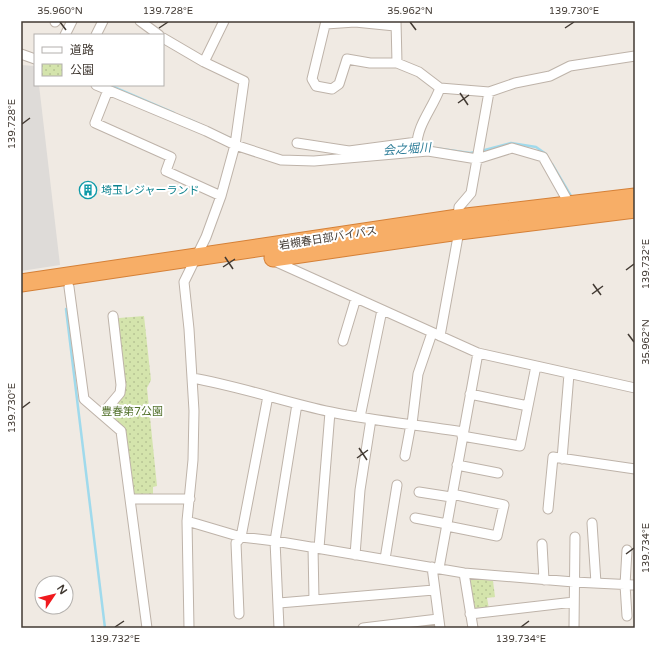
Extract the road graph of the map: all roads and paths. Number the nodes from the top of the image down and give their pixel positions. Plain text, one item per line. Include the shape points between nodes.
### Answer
1 (72, 21) edge
2 (103, 21) edge
3 (140, 21) edge
4 (224, 21) edge
5 (326, 22) edge
6 (396, 24) edge
7 (66, 34) edge
8 (96, 34) edge
9 (158, 34) edge
10 (164, 39) edge
11 (21, 54) edge
12 (635, 56) edge
13 (34, 59) edge
14 (204, 62) junction
15 (397, 63) junction
16 (98, 86) edge
17 (440, 88) junction
18 (108, 90) junction
19 (489, 92) junction
20 (297, 143) dead end
21 (235, 145) junction
22 (417, 147) junction
23 (342, 150) junction
24 (478, 154) junction
25 (342, 160) junction
26 (221, 196) junction
27 (635, 197) edge
28 (570, 205) junction
29 (635, 209) edge
30 (458, 225) junction
31 (270, 259) junction
32 (193, 264) junction
33 (21, 283) edge
34 (69, 287) junction
35 (21, 295) edge
36 (356, 298) junction
37 (382, 310) junction
38 (113, 316) dead end
39 (436, 334) junction
40 (343, 341) dead end
41 (478, 353) junction
42 (536, 366) junction
43 (569, 374) junction
44 (192, 378) junction
45 (635, 388) edge
46 (470, 394) junction
47 (268, 396) junction
48 (297, 404) junction
49 (528, 406) junction
50 (104, 412) dead end
51 (330, 412) junction
52 (360, 417) junction
53 (371, 419) junction
54 (411, 424) junction
55 (462, 434) junction
56 (405, 456) dead end
57 (562, 459) junction
58 (457, 465) junction
59 (635, 469) edge
60 (498, 473) dead end
61 (397, 485) dead end
62 (419, 492) dead end
63 (452, 496) junction
64 (130, 499) junction
65 (190, 499) junction
66 (548, 509) dead end
67 (415, 518) dead end
68 (187, 521) junction
69 (592, 523) dead end
70 (447, 525) junction
71 (241, 537) junction
72 (575, 537) dead end
73 (275, 541) junction
74 (542, 544) dead end
75 (316, 548) junction
76 (626, 550) dead end
77 (355, 554) junction
78 (385, 559) junction
79 (436, 568) junction
80 (464, 573) junction
81 (544, 580) junction
82 (574, 582) junction
83 (596, 583) junction
84 (625, 585) junction
85 (635, 585) edge
86 (434, 590) junction
87 (314, 600) junction
88 (574, 602) junction
89 (279, 603) junction
90 (239, 614) dead end
91 (470, 614) junction
92 (627, 616) dead end
93 (439, 623) edge
94 (147, 628) edge
95 (189, 628) edge
96 (279, 628) edge
97 (363, 628) edge
98 (472, 628) edge
99 (574, 628) edge

1 - 7 street
2 - 8 street
3 - 9 street
4 - 14 street
5 - 6 street
5 - 15 street via 312,79 316,86 332,89 339,84 347,59 370,63
6 - 15 street
10 - 14 street
11 - 13 street
12 - 19 street via 570,66 550,76 515,83
14 - 21 street via 244,81
15 - 17 street via 418,72
16 - 18 street
17 - 19 street
17 - 22 street via 434,105 426,116
18 - 21 street
18 - 26 street via 95,123 171,157 166,171
19 - 24 street
20 - 23 street
21 - 25 street via 281,160
21 - 26 street
22 - 23 street
22 - 24 street via 428,151
22 - 25 street
23 - 25 street
24 - 28 street via 512,148 543,157
24 - 30 street via 471,193 459,207
26 - 32 street
27 - 28 highway, 岩槻春日部バイパス
28 - 30 highway, 岩槻春日部バイパス
29 - 30 highway, 岩槻春日部バイパス
30 - 31 highway, 岩槻春日部バイパス
30 - 32 highway, 岩槻春日部バイパス
30 - 39 street
31 - 32 highway, 岩槻春日部バイパス
31 - 36 street
32 - 33 highway, 岩槻春日部バイパス
32 - 34 highway, 岩槻春日部バイパス
32 - 44 street via 184,282
34 - 35 highway, 岩槻春日部バイパス
34 - 64 street via 76,320 84,399 121,431
36 - 37 street
36 - 40 street
37 - 39 street
37 - 52 street
38 - 50 street via 121,385 120,393
39 - 41 street
39 - 54 street via 418,374
41 - 42 street
41 - 46 street
42 - 43 street
42 - 49 street
43 - 45 street
43 - 57 street
44 - 47 street
44 - 65 street via 193,460
46 - 49 street
46 - 55 street
47 - 48 street
47 - 71 street
48 - 51 street
48 - 73 street
49 - 55 street via 520,446
51 - 52 street
51 - 75 street
52 - 53 street
53 - 54 street
53 - 77 street via 360,490
54 - 55 street
54 - 56 street
55 - 58 street
57 - 59 street
57 - 66 street via 553,457
58 - 60 street
58 - 63 street
61 - 78 street
62 - 63 street
63 - 70 street
63 - 70 street via 504,505 498,536
64 - 65 street
64 - 94 street
65 - 68 street
67 - 70 street
68 - 71 street
68 - 95 street
69 - 83 street
70 - 79 street
71 - 73 street
71 - 90 street via 236,544
72 - 82 street
73 - 75 street
73 - 89 street
74 - 81 street
75 - 77 street
75 - 87 street
76 - 84 street
77 - 78 street
78 - 79 street
79 - 80 street
79 - 86 street
80 - 81 street
80 - 91 street
81 - 82 street
82 - 83 street
82 - 88 street
83 - 84 street
84 - 85 street
84 - 92 street
86 - 87 street
86 - 93 street
87 - 89 street
88 - 91 street
88 - 99 street
89 - 96 street
91 - 98 street
93 - 97 street

